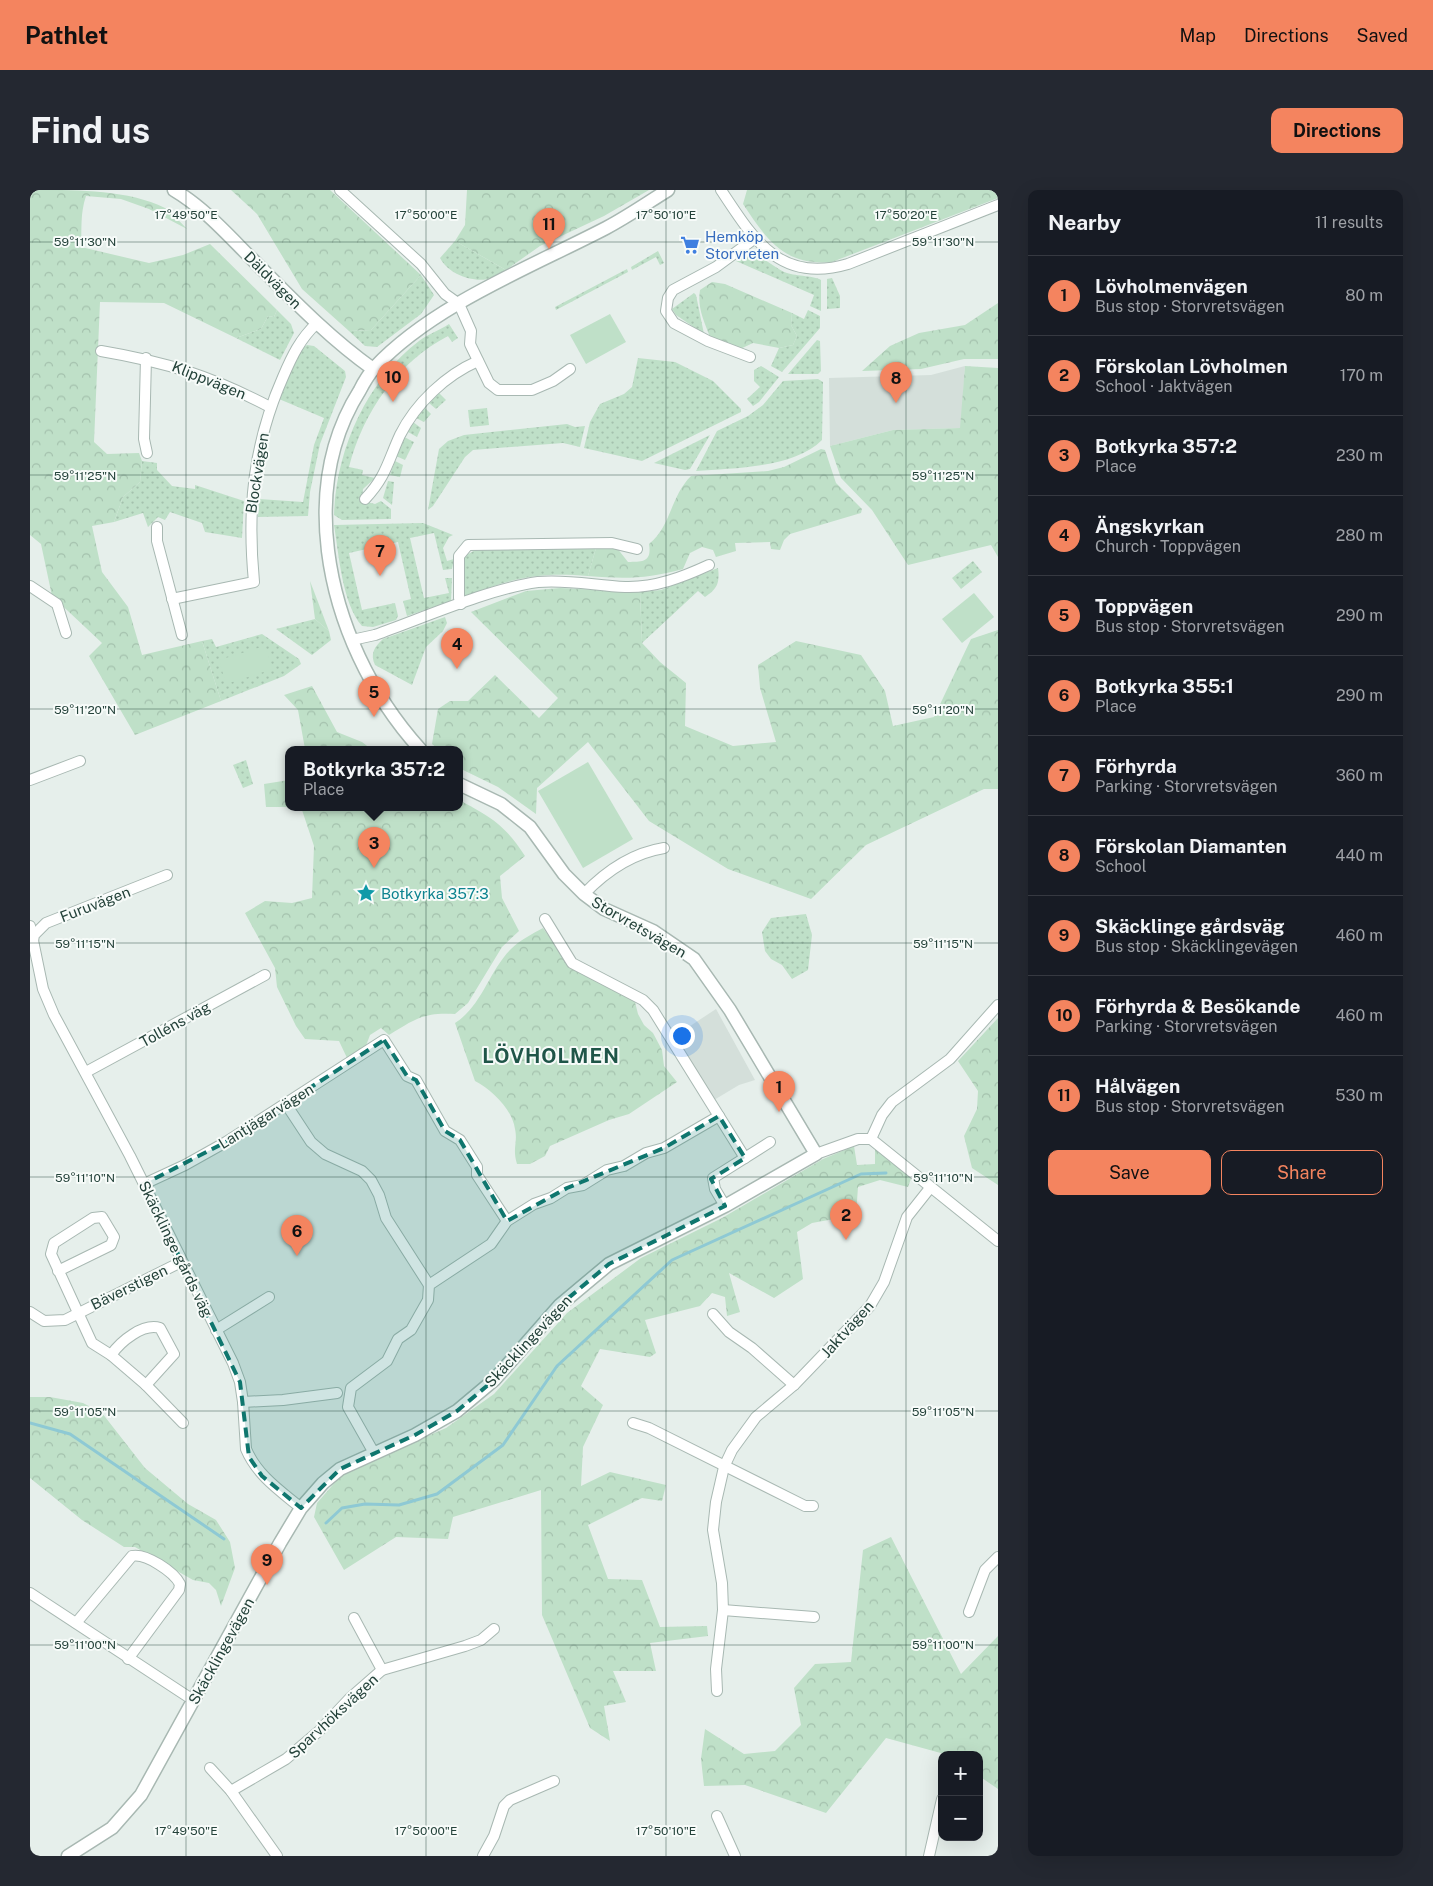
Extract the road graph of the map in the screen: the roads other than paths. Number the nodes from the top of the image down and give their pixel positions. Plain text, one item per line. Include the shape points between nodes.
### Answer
1 (174, 190) edge
2 (668, 190) edge
3 (721, 190) edge
4 (343, 191) edge
5 (998, 205) edge
6 (754, 239) junction
7 (459, 304) junction
8 (317, 323) junction
9 (101, 351) dead end
10 (750, 357) dead end
11 (146, 358) junction
12 (478, 361) junction
13 (373, 369) junction
14 (570, 369) dead end
15 (270, 407) junction
16 (147, 452) dead end
17 (365, 499) dead end
18 (157, 527) dead end
19 (637, 549) dead end
20 (709, 565) dead end
21 (30, 586) edge
22 (172, 599) junction
23 (461, 604) junction
24 (66, 633) dead end
25 (182, 635) dead end
26 (352, 640) junction
27 (418, 746) edge
28 (80, 761) dead end
29 (30, 780) edge
30 (463, 786) edge
31 (664, 848) dead end
32 (167, 875) dead end
33 (584, 894) junction
34 (545, 919) dead end
35 (30, 926) edge
36 (33, 942) junction
37 (265, 975) dead end
38 (998, 1005) edge
39 (86, 1072) junction
40 (286, 1104) junction
41 (720, 1116) junction
42 (870, 1138) junction
43 (770, 1142) dead end
44 (816, 1154) junction
45 (745, 1158) junction
46 (144, 1184) junction
47 (930, 1188) junction
48 (725, 1206) junction
49 (506, 1221) junction
50 (998, 1241) edge
51 (181, 1262) junction
52 (58, 1271) junction
53 (429, 1285) junction
54 (269, 1297) dead end
55 (30, 1312) edge
56 (77, 1313) junction
57 (713, 1314) dead end
58 (216, 1330) junction
59 (111, 1355) junction
60 (146, 1385) junction
61 (794, 1385) junction
62 (337, 1393) dead end
63 (243, 1402) junction
64 (183, 1423) dead end
65 (633, 1423) dead end
66 (374, 1453) junction
67 (724, 1467) junction
68 (814, 1506) dead end
69 (300, 1508) junction
70 (998, 1557) edge
71 (30, 1593) edge
72 (723, 1610) junction
73 (969, 1612) dead end
74 (354, 1618) dead end
75 (814, 1618) dead end
76 (76, 1623) junction
77 (494, 1629) dead end
78 (128, 1659) junction
79 (382, 1670) junction
80 (717, 1691) dead end
81 (193, 1700) junction
82 (210, 1768) dead end
83 (554, 1781) dead end
84 (231, 1791) junction
85 (717, 1816) dead end
86 (938, 1817) edge
87 (68, 1856) edge
88 (277, 1856) edge
89 (484, 1856) edge
90 (735, 1856) edge
91 (929, 1856) edge

1 - 8 street, Däldvägen via 220,227
2 - 7 street via 609,227
3 - 6 street
4 - 7 street via 421,264 445,294
5 - 6 street via 848,264 830,268 787,264 772,256
6 - 10 street via 716,267 673,290 666,311 674,323 708,341
7 - 12 street via 471,331 470,344
7 - 13 street via 426,324
8 - 13 street, Däldvägen
8 - 15 street, Blockvägen via 299,342
9 - 11 street, Klippvägen
11 - 15 street, Klippvägen via 201,374
11 - 16 street via 144,422
12 - 14 street via 489,383 498,390 532,390
12 - 17 street via 453,376 423,402 402,432 379,484
13 - 26 street via 344,420 327,476 325,500 324,521 333,581
15 - 22 street, Blockvägen via 252,488 250,521 254,582
18 - 22 street via 157,541
19 - 23 street via 612,543 468,544 459,556
20 - 23 street via 652,585 627,587 551,581 511,588
21 - 24 street via 60,608
22 - 25 street
23 - 26 street
26 - 27 street via 371,680
28 - 29 street
30 - 33 street, Storvretsvägen via 501,804 530,828 564,874
31 - 33 street via 638,854 597,880
32 - 36 street, Furuvägen via 46,923 34,935
33 - 44 street, Storvretsvägen via 604,909 668,940 694,959 730,1010
34 - 41 street via 572,963 642,1000 653,1010
35 - 36 street, Skäcklinge gårds väg
36 - 39 street, Skäcklinge gårds väg via 48,1001
37 - 39 street, Tolléns väg
38 - 42 street via 950,1058 892,1102
39 - 46 street, Skäcklinge gårds väg
40 - 46 street, Lantjägarvägen via 218,1147
40 - 49 street, Lantjägarvägen via 384,1040 407,1076 416,1080 444,1131 460,1140
40 - 53 street via 311,1142 325,1154 362,1171 371,1180 386,1218
41 - 45 street
41 - 49 street via 664,1148 607,1170 583,1185 567,1188
42 - 44 street, Skäcklingevägen
42 - 47 street
43 - 45 street
44 - 48 street, Skäcklingevägen
45 - 48 street via 713,1178 714,1189
46 - 51 street, Skäcklinge gårds väg
47 - 50 street
47 - 61 street, Jaktvägen via 913,1207 903,1226 877,1296
48 - 66 street, Skäcklingevägen via 609,1264 560,1305 502,1372 475,1396 435,1424
49 - 53 street via 491,1244
51 - 56 street, Bäverstigen
51 - 58 street, Skäcklinge gårds väg
52 - 52 street, Bäverstigen via 111,1245 114,1237 102,1217 93,1218 52,1245 50,1254
52 - 56 street, Bäverstigen
53 - 66 street via 428,1300 411,1330 398,1339 387,1361 351,1388 348,1407
54 - 58 street
55 - 56 street, Bäverstigen via 38,1319 52,1322
56 - 59 street, Bäverstigen via 92,1343
57 - 61 street via 728,1332 752,1348
58 - 63 street, Skäcklinge gårds väg via 240,1382
59 - 60 street, Bäverstigen
59 - 60 street via 121,1342 135,1334 154,1326 160,1328 174,1354
60 - 64 street, Bäverstigen
61 - 67 street, Jaktvägen via 746,1428
62 - 63 street
63 - 69 street, Skäcklinge gårds väg via 246,1449 253,1464 262,1476
65 - 67 street
66 - 69 street, Skäcklingevägen via 340,1469
67 - 68 street via 805,1506
67 - 72 street, Jaktvägen via 713,1530
69 - 81 street, Skäcklingevägen
70 - 73 street via 985,1570
71 - 76 street
72 - 75 street
72 - 80 street, Jaktvägen via 716,1668
74 - 79 street, Sparvhöksvägen
76 - 78 street
76 - 78 street via 132,1556 144,1557 171,1574 180,1584 179,1590
77 - 79 street, Sparvhöksvägen via 481,1640 465,1646
78 - 81 street
79 - 84 street, Sparvhöksvägen via 286,1759
81 - 87 street, Skäcklingevägen via 151,1779 132,1806 112,1828
82 - 84 street
83 - 89 street via 510,1800 500,1813
84 - 88 street
85 - 90 street
86 - 91 street

